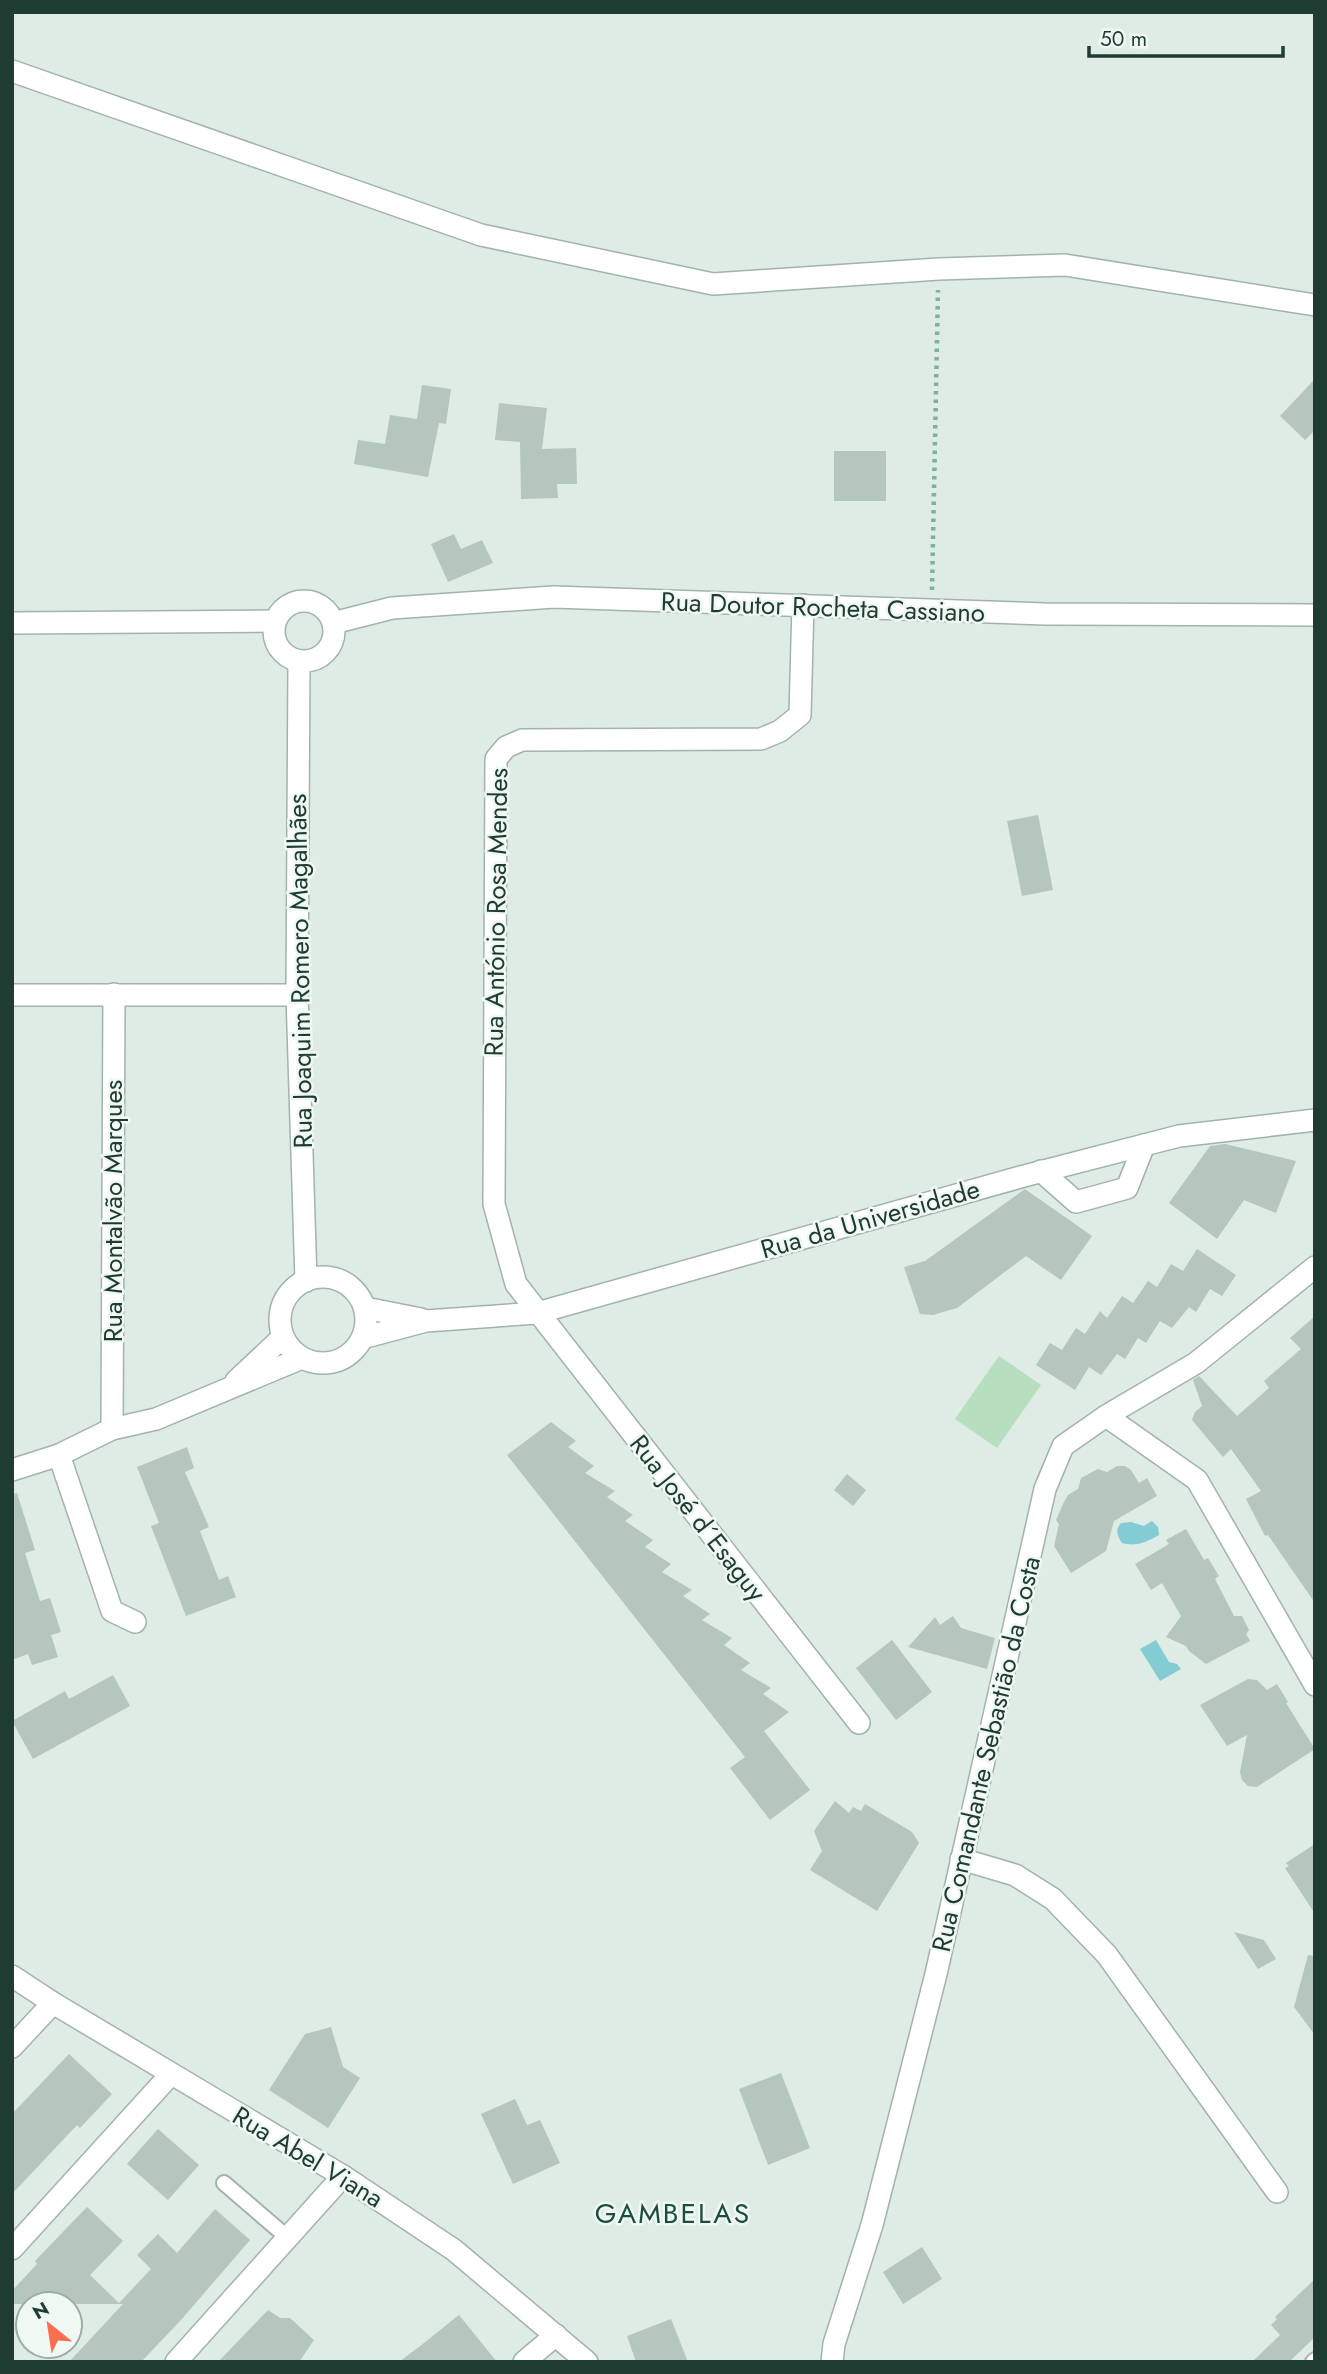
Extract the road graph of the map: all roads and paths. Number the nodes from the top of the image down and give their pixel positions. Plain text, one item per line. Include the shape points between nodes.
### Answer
1 (12, 71) edge
2 (939, 269) junction
3 (1315, 306) edge
4 (803, 605) junction
5 (931, 610) junction
6 (1315, 615) edge
7 (275, 621) junction
8 (333, 622) junction
9 (12, 623) edge
10 (299, 661) junction
11 (114, 994) junction
12 (12, 995) edge
13 (297, 995) junction
14 (1315, 1121) edge
15 (1144, 1145) junction
16 (1041, 1171) junction
17 (1315, 1267) edge
18 (306, 1281) junction
19 (365, 1308) junction
20 (537, 1313) junction
21 (426, 1321) junction
22 (284, 1337) junction
23 (362, 1338) junction
24 (302, 1358) junction
25 (224, 1392) junction
26 (1106, 1416) junction
27 (112, 1429) junction
28 (59, 1455) junction
29 (12, 1470) edge
30 (135, 1622) dead end
31 (1315, 1685) edge
32 (859, 1723) dead end
33 (961, 1859) junction
34 (12, 1976) edge
35 (53, 2003) junction
36 (12, 2047) edge
37 (171, 2074) junction
38 (343, 2176) junction
39 (224, 2183) dead end
40 (1277, 2192) dead end
41 (288, 2238) junction
42 (12, 2249) edge
43 (556, 2335) junction
44 (176, 2362) edge
45 (524, 2362) edge
46 (587, 2362) edge
47 (832, 2362) edge

1 - 2 street via 481,235 713,284
2 - 3 street via 1065,265
2 - 5 path
4 - 5 street, Rua Doutor Rocheta Cassiano
4 - 8 street, Rua Doutor Rocheta Cassiano via 554,597 392,608
4 - 20 street, Rua António Rosa Mendes via 800,715 780,731 761,739 522,740 506,747 496,759 494,1204 516,1284
5 - 6 street, Rua Doutor Rocheta Cassiano
7 - 8 street via 288,606 304,601 321,606
7 - 9 street
7 - 10 street via 276,643
8 - 10 street via 332,643 326,651
10 - 13 street, Rua Joaquim Romero Magalhães
11 - 12 street
11 - 13 street
11 - 27 street, Rua Montalvão Marques
13 - 18 street, Rua Joaquim Romero Magalhães
14 - 15 street, Rua da Universidade via 1179,1136
15 - 16 street, Rua da Universidade
15 - 16 street via 1127,1188 1076,1202
16 - 20 street, Rua da Universidade
17 - 26 street, Rua Comandante Sebastião da Costa via 1196,1363
18 - 19 street via 341,1281 352,1288
18 - 22 street via 294,1288 281,1311
19 - 21 street, Rua da Universidade
19 - 23 street
20 - 21 street, Rua da Universidade
20 - 32 street, Rua José d´Esaguy
21 - 23 street, Rua da Universidade
22 - 24 street
22 - 25 street, Rua da Universidade
23 - 24 street, Rua da Universidade via 343,1359 315,1363
24 - 25 street, Rua da Universidade
25 - 27 street, Rua da Universidade via 156,1419
26 - 31 street via 1197,1480
26 - 33 street, Rua Comandante Sebastião da Costa via 1063,1446 1045,1489
27 - 28 street, Rua da Universidade
28 - 29 street, Rua da Universidade
28 - 30 street via 112,1611
33 - 40 street via 1016,1875 1054,1899 1098,1946
33 - 47 street, Rua Comandante Sebastião da Costa via 876,2212
34 - 35 street, Rua Abel Viana
35 - 36 street
35 - 37 street, Rua Abel Viana
37 - 38 street, Rua Abel Viana
37 - 42 street
38 - 41 street
38 - 43 street, Rua Abel Viana via 454,2250
39 - 41 lane
41 - 44 street
43 - 45 street
43 - 46 street, Rua Abel Viana

